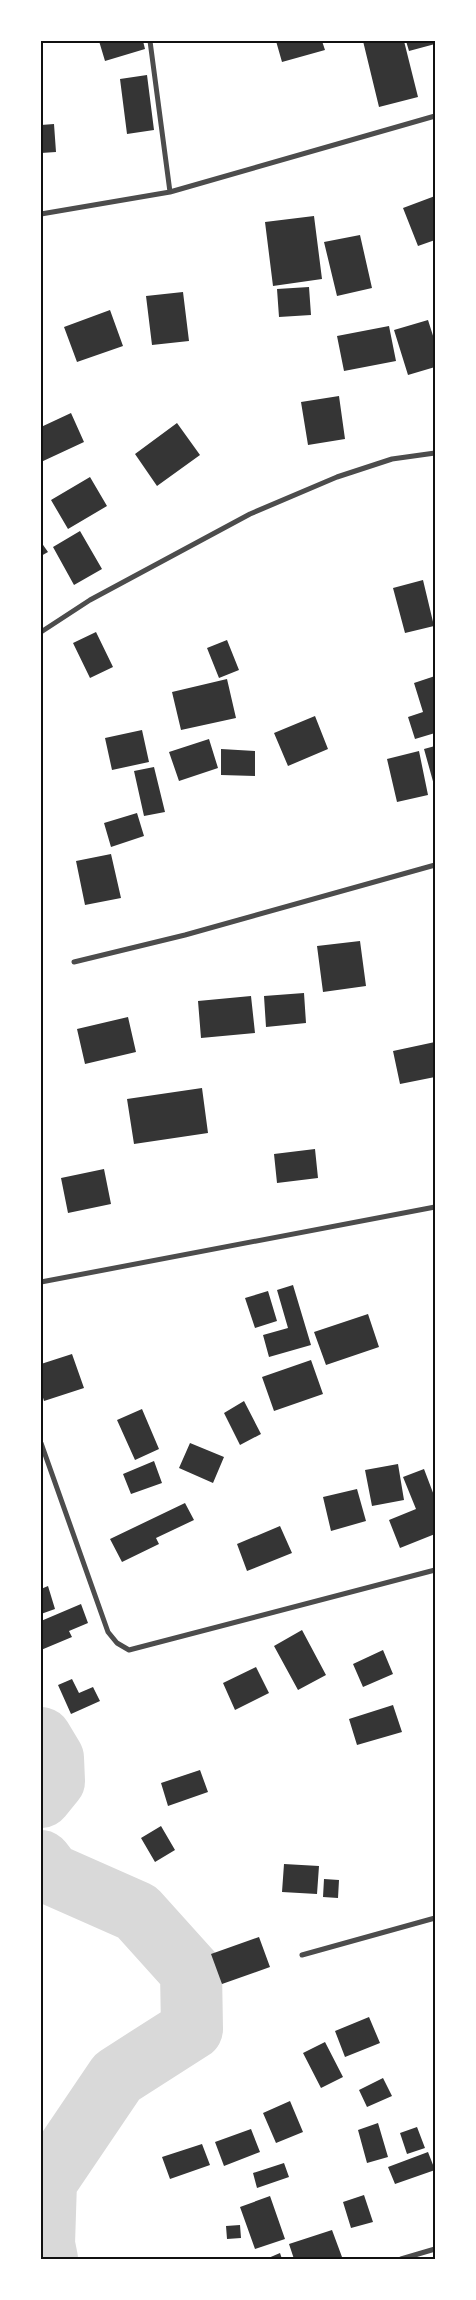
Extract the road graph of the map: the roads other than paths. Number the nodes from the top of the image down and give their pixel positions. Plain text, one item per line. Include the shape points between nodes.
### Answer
1 (150, 41) edge
2 (435, 116) edge
3 (170, 192) junction
4 (41, 214) edge
5 (435, 453) edge
6 (41, 632) edge
7 (435, 865) edge
8 (74, 962) dead end
9 (435, 1207) edge
10 (41, 1282) edge
11 (41, 1443) edge
12 (435, 1570) edge
13 (435, 1918) edge
14 (302, 1955) dead end
15 (435, 2249) edge
16 (401, 2259) edge

1 - 3 street
2 - 3 street
3 - 4 street
5 - 6 street via 392,459 355,471 250,514 90,600
7 - 8 street via 185,935
9 - 10 street
11 - 12 street via 108,1632 129,1650
13 - 14 street
15 - 16 street

